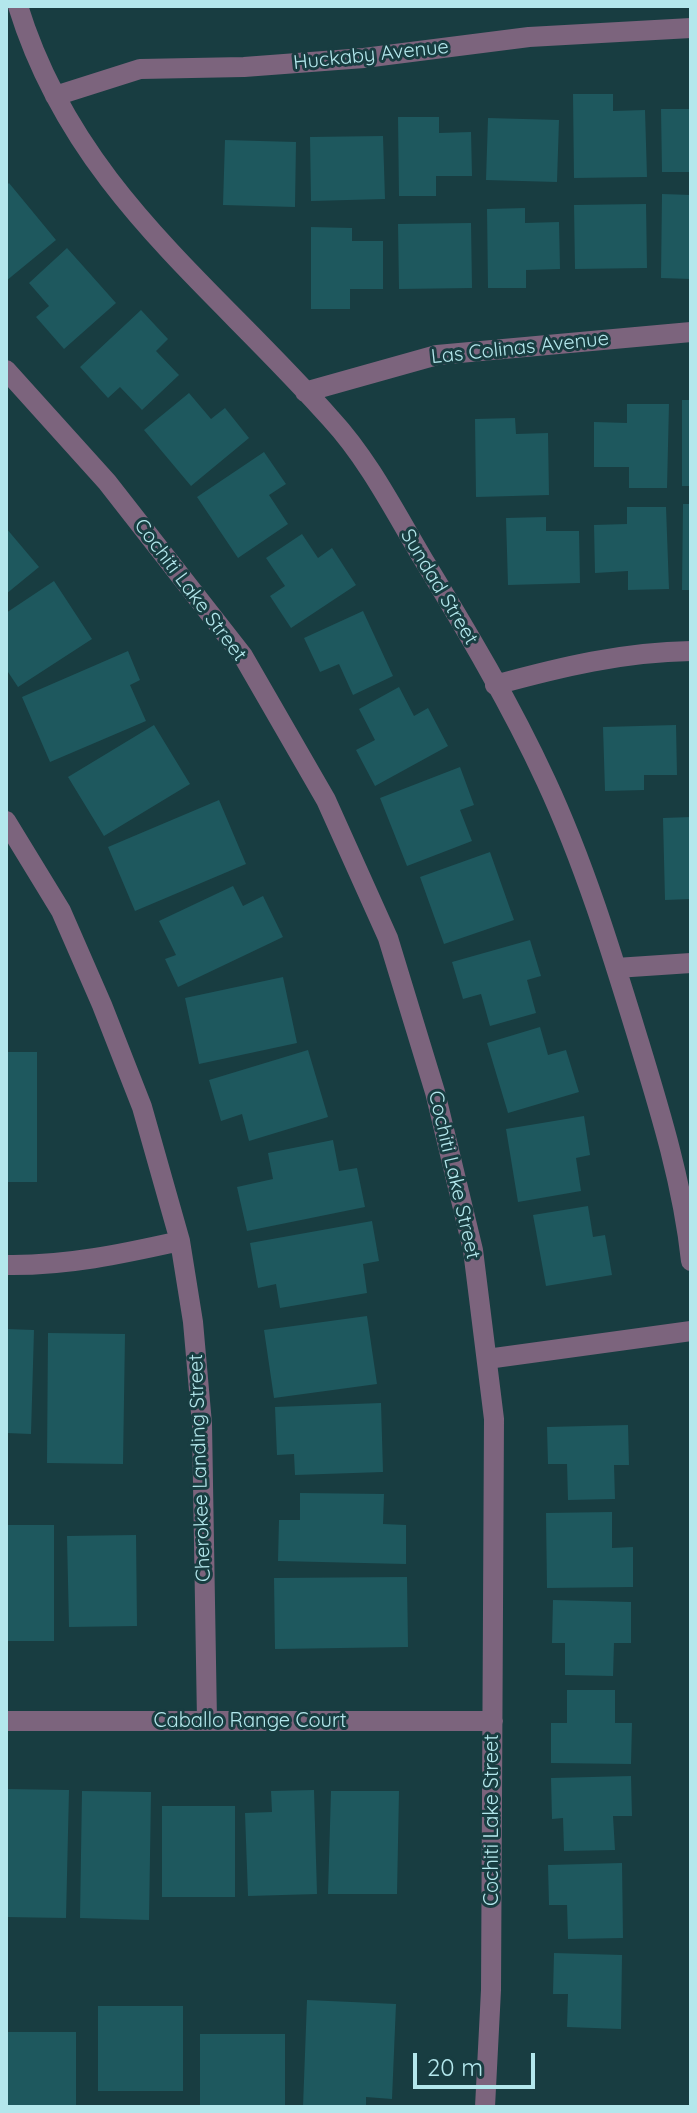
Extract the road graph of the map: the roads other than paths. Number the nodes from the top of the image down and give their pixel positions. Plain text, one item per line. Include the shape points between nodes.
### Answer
1 (18, 6) edge
2 (691, 28) edge
3 (55, 96) junction
4 (691, 332) edge
5 (6, 370) edge
6 (305, 392) junction
7 (691, 651) edge
8 (495, 685) junction
9 (6, 821) edge
10 (691, 963) edge
11 (616, 968) junction
12 (180, 1241) junction
13 (691, 1261) edge
14 (6, 1265) edge
15 (691, 1331) edge
16 (487, 1359) junction
17 (6, 1721) edge
18 (207, 1721) junction
19 (493, 1721) junction
20 (485, 2107) edge

1 - 3 street, Sundad Street
2 - 3 street, Huckaby Avenue via 529,37 349,59 140,69
3 - 6 street, Sundad Street via 90,157 129,208
4 - 6 street, Las Colinas Avenue via 437,355
5 - 16 street, Cochiti Lake Street via 107,482 243,656 326,800 388,938 435,1092 473,1250
6 - 8 street, Sundad Street via 333,421 382,491
7 - 8 street via 585,660
8 - 11 street, Sundad Street via 546,781
9 - 12 street, Cherokee Landing Street via 61,911 102,1005 142,1107
10 - 11 street
11 - 13 street, Sundad Street via 685,1206
12 - 14 street via 105,1258
12 - 18 street, Cherokee Landing Street via 202,1424
15 - 16 street
16 - 19 street, Cochiti Lake Street via 494,1419
17 - 18 street, Caballo Range Court
18 - 19 street, Caballo Range Court
19 - 20 street, Cochiti Lake Street

